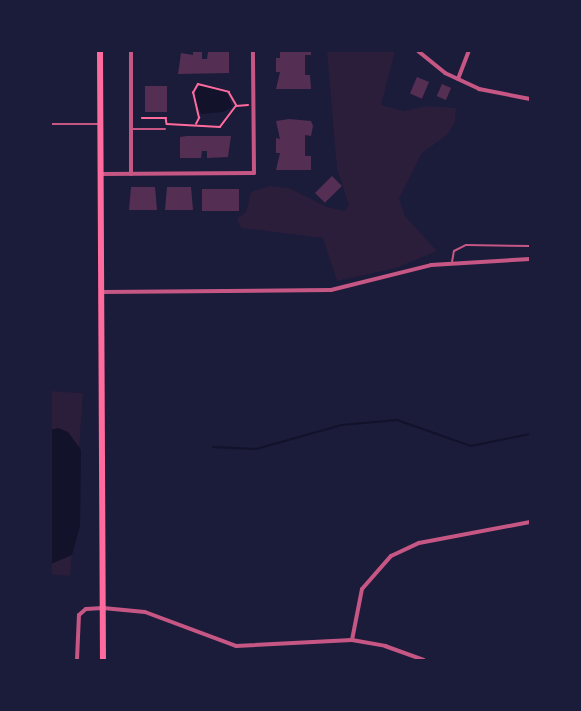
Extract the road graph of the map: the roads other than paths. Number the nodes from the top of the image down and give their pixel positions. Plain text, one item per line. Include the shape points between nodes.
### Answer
1 (100, 51) edge
2 (131, 51) edge
3 (253, 51) edge
4 (418, 51) edge
5 (469, 51) edge
6 (458, 79) junction
7 (530, 99) edge
8 (51, 124) edge
9 (100, 124) junction
10 (131, 129) junction
11 (165, 129) dead end
12 (100, 174) junction
13 (131, 174) junction
14 (530, 246) edge
15 (530, 259) edge
16 (452, 262) junction
17 (102, 292) junction
18 (530, 522) edge
19 (103, 608) junction
20 (352, 640) junction
21 (77, 660) edge
22 (103, 660) edge
23 (424, 660) edge

1 - 9 main road
2 - 10 street
3 - 13 street via 254,173
4 - 6 street via 434,66
5 - 6 street
6 - 7 street via 496,94
8 - 9 lane
9 - 12 main road
10 - 11 lane
10 - 13 street
12 - 13 street
12 - 17 main road
14 - 16 lane via 466,245 454,251
15 - 16 street
16 - 17 street via 331,290
17 - 19 main road
18 - 20 street via 419,543 391,556 362,589
19 - 20 street via 145,612 236,646
19 - 21 street via 86,609 79,615
19 - 22 main road
20 - 23 street via 386,646

